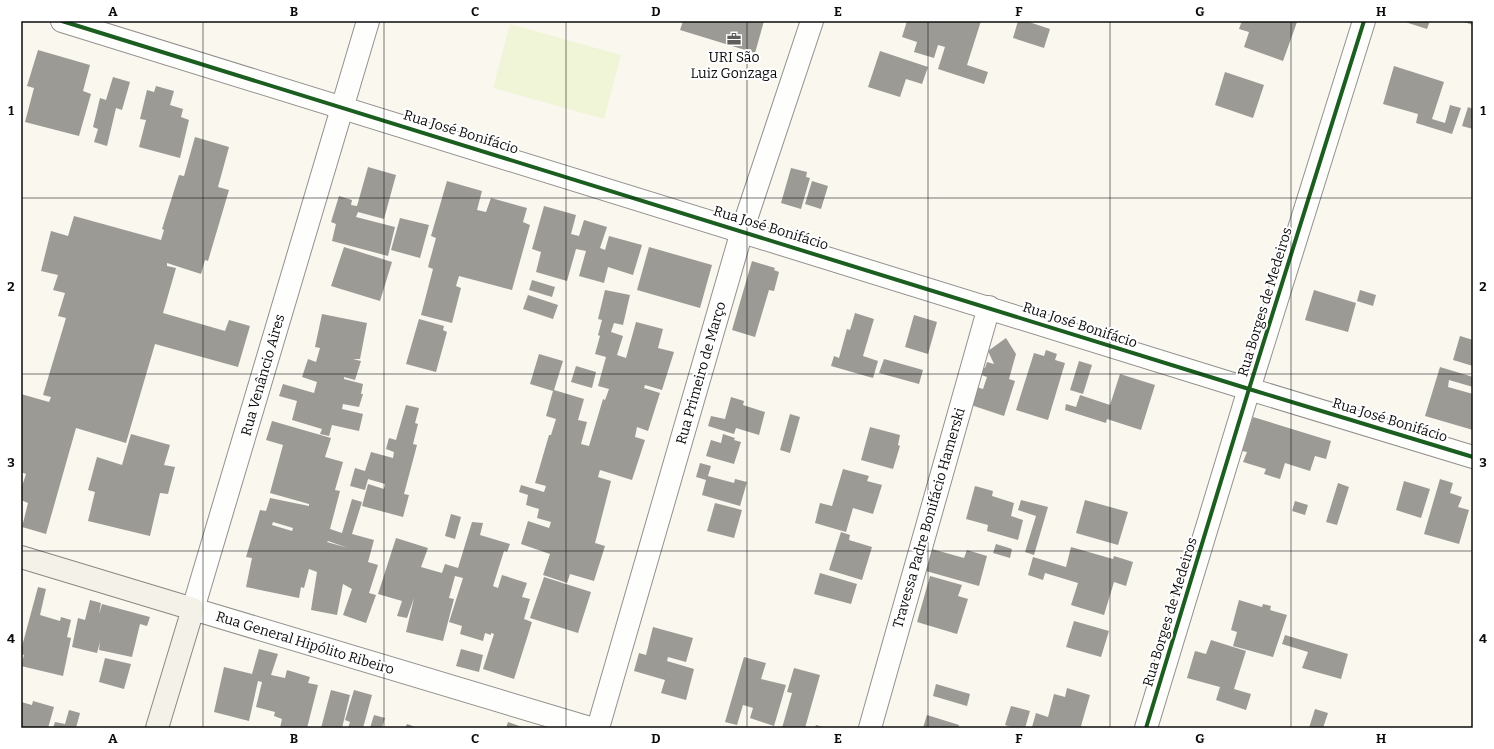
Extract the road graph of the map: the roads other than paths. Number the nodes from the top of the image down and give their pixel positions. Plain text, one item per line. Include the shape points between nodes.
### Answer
1 (62, 21) edge
2 (368, 21) edge
3 (812, 21) edge
4 (1364, 21) edge
5 (342, 106) junction
6 (742, 231) junction
7 (989, 307) junction
8 (1249, 389) junction
9 (1473, 457) edge
10 (21, 557) edge
11 (193, 609) junction
12 (157, 728) edge
13 (590, 728) edge
14 (598, 728) edge
15 (870, 728) edge
16 (1146, 728) edge

1 - 5 street, Rua José Bonifácio
2 - 5 street, Rua Venâncio Aires
3 - 6 street, Rua Primeiro de Março
4 - 8 street, Rua Borges de Medeiros
5 - 6 street, Rua José Bonifácio
5 - 11 street, Rua Venâncio Aires
6 - 7 street, Rua José Bonifácio
6 - 14 street, Rua Primeiro de Março
7 - 8 street, Rua José Bonifácio
7 - 15 street, Travessa Padre Bonifácio Hamerski
8 - 9 street, Rua José Bonifácio
8 - 16 street, Rua Borges de Medeiros
10 - 11 street, Rua General Hipólito Ribeiro
11 - 12 street, Rua Venâncio Aires
11 - 13 street, Rua General Hipólito Ribeiro

